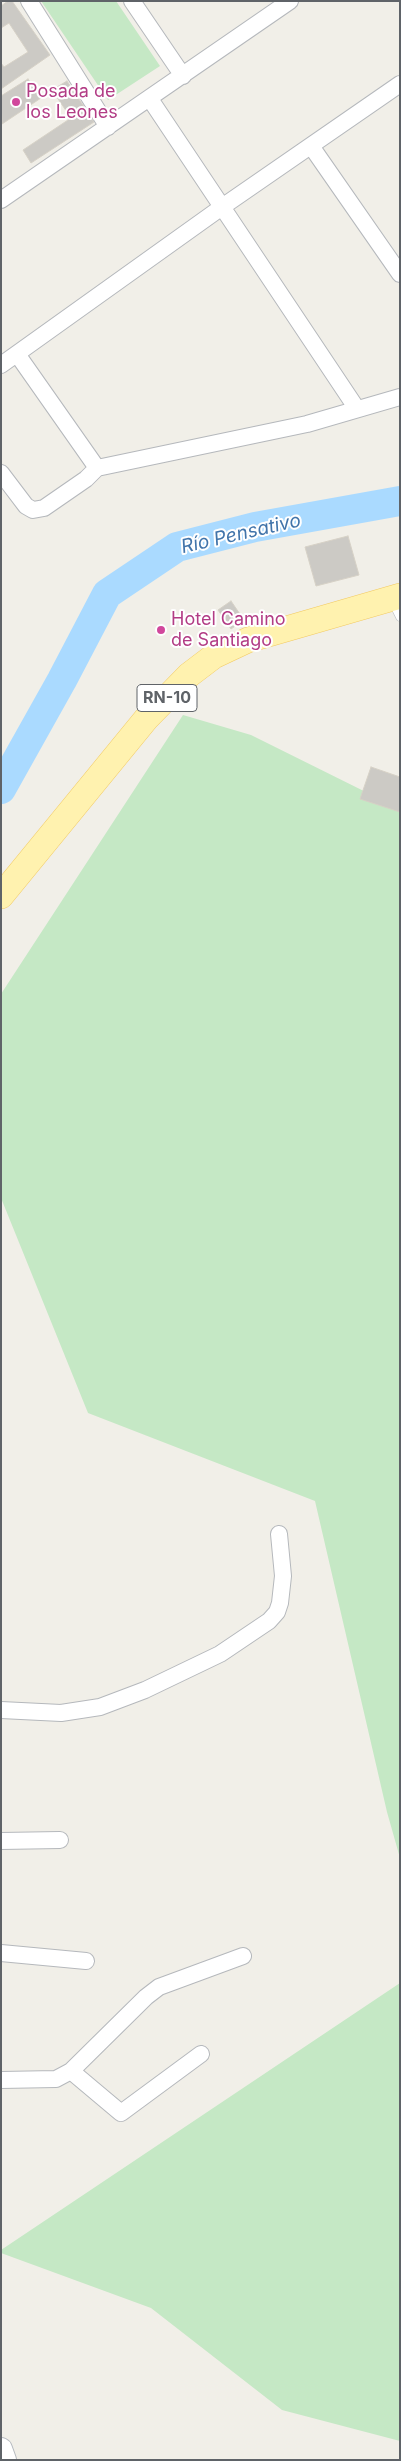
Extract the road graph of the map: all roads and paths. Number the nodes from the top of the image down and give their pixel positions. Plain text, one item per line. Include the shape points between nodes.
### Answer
1 (29, 1) edge
2 (132, 1) edge
3 (290, 1) edge
4 (183, 76) junction
5 (400, 84) edge
6 (150, 99) junction
7 (108, 127) junction
8 (311, 146) junction
9 (1, 200) edge
10 (222, 207) junction
11 (400, 274) edge
12 (18, 354) junction
13 (1, 365) edge
14 (400, 397) edge
15 (358, 409) junction
16 (97, 468) junction
17 (1, 473) edge
18 (397, 604) edge
19 (1, 896) edge
20 (278, 1534) dead end
21 (1, 1710) edge
22 (60, 1840) dead end
23 (1, 1841) edge
24 (1, 1953) edge
25 (243, 1956) dead end
26 (86, 1961) dead end
27 (202, 2054) dead end
28 (71, 2071) junction
29 (1, 2080) edge
30 (1, 2449) edge
31 (5, 2460) edge

1 - 7 street
2 - 4 street
3 - 4 street
4 - 6 street
5 - 8 street
6 - 7 street
6 - 10 street
7 - 9 street
8 - 10 street
8 - 11 street
10 - 12 street
10 - 15 street
12 - 13 street
12 - 16 street
14 - 15 street
15 - 16 street via 307,424
16 - 17 street via 61,498 33,510 21,500
18 - 19 main road, RN-10 via 248,640 214,656 146,719
20 - 21 street via 283,1576 277,1612 220,1654 100,1708 61,1713
22 - 23 street
24 - 26 street
25 - 28 street via 159,1987
27 - 28 street via 121,2113
28 - 29 street via 56,2079
30 - 31 main road

